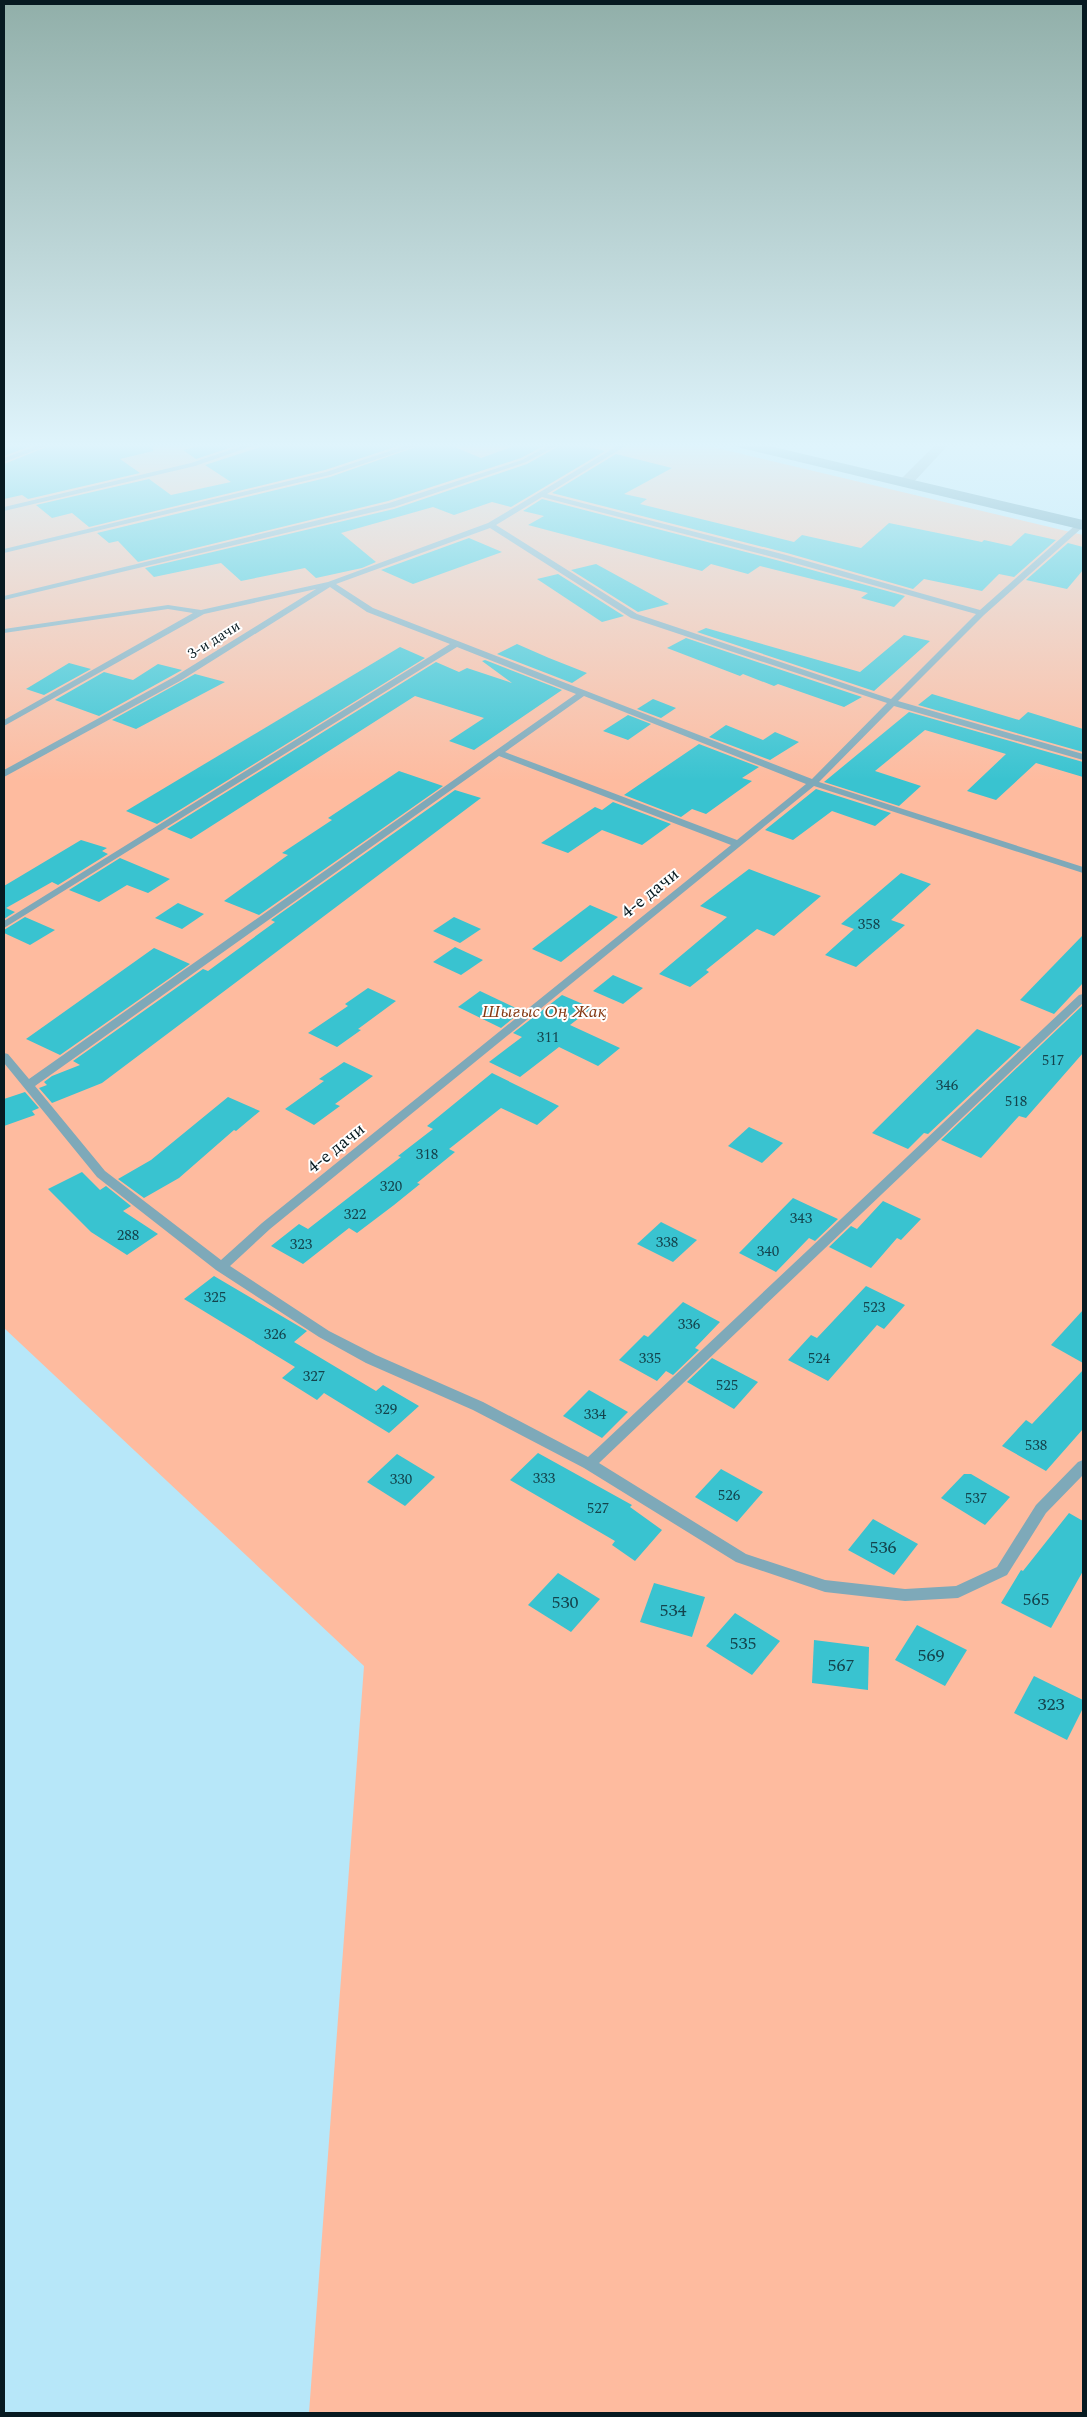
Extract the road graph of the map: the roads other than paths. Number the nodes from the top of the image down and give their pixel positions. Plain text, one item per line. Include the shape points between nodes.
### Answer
1 (182, 555) edge
2 (410, 555) edge
3 (538, 555) edge
4 (774, 555) edge
5 (1048, 555) edge
6 (330, 584) junction
7 (4, 598) edge
8 (201, 612) junction
9 (982, 613) junction
10 (4, 631) edge
11 (458, 643) junction
12 (583, 694) junction
13 (891, 702) junction
14 (4, 722) edge
15 (499, 753) junction
16 (1083, 757) edge
17 (4, 774) edge
18 (813, 783) junction
19 (738, 844) junction
20 (1083, 870) edge
21 (4, 925) edge
22 (1083, 997) edge
23 (4, 1056) edge
24 (28, 1085) junction
25 (221, 1267) junction
26 (589, 1464) junction
27 (1083, 1466) edge

1 - 7 lane
2 - 6 lane, 3-и дачи
3 - 13 lane via 634,616
4 - 9 lane
5 - 9 lane, 4-е дачи
6 - 8 lane
6 - 11 lane via 370,610
6 - 17 lane, 3-и дачи via 177,679
8 - 10 lane via 168,607
8 - 14 lane
9 - 13 lane, 4-е дачи
11 - 12 lane
11 - 21 lane
12 - 15 lane
12 - 18 lane
13 - 16 lane
13 - 18 lane, 4-е дачи
15 - 19 lane
15 - 24 lane
18 - 19 lane, 4-е дачи
18 - 20 lane
19 - 25 lane, 4-е дачи via 266,1226
22 - 26 lane
23 - 24 lane
24 - 25 lane via 101,1174
25 - 26 lane via 324,1334 478,1406
26 - 27 lane via 741,1558 825,1586 905,1595 958,1592 1002,1571 1041,1509

